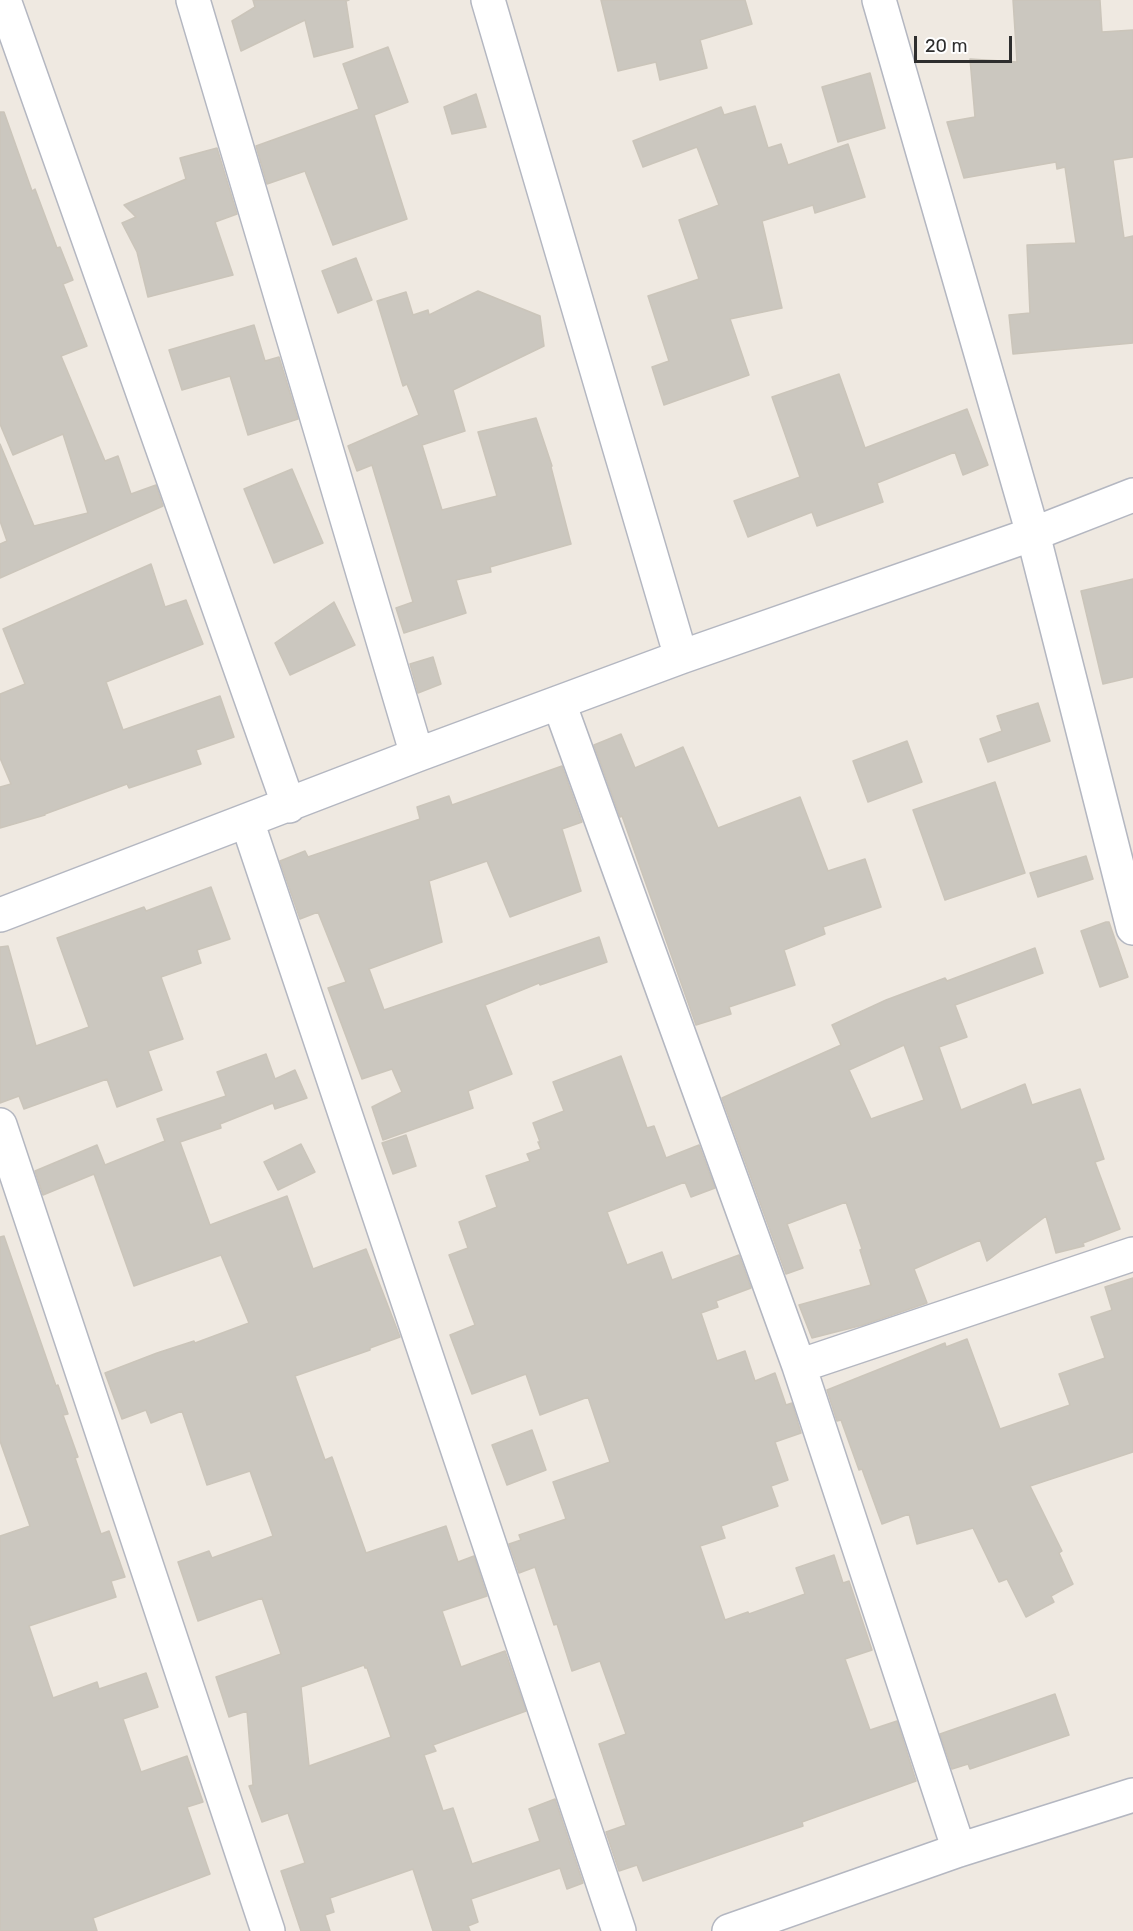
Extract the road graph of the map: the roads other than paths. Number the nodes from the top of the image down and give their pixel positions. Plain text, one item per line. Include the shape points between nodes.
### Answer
1 (4, 0) edge
2 (193, 0) edge
3 (488, 0) edge
4 (879, 0) edge
5 (1133, 495) edge
6 (1033, 534) junction
7 (681, 657) junction
8 (559, 703) junction
9 (417, 755) junction
10 (289, 806) junction
11 (247, 821) junction
12 (0, 915) edge
13 (1133, 928) edge
14 (0, 1125) edge
15 (1133, 1254) edge
16 (800, 1366) junction
17 (1133, 1795) edge
18 (959, 1850) junction
19 (268, 1931) edge
20 (619, 1931) edge
21 (729, 1931) edge

1 - 10 street
2 - 9 street
3 - 7 street
4 - 6 street
5 - 6 street
6 - 7 street
6 - 13 street
7 - 8 street
8 - 9 street
8 - 16 street
9 - 10 street
10 - 11 street
11 - 12 street
11 - 20 street
14 - 19 street
15 - 16 street
16 - 18 street
17 - 18 street
18 - 21 street

